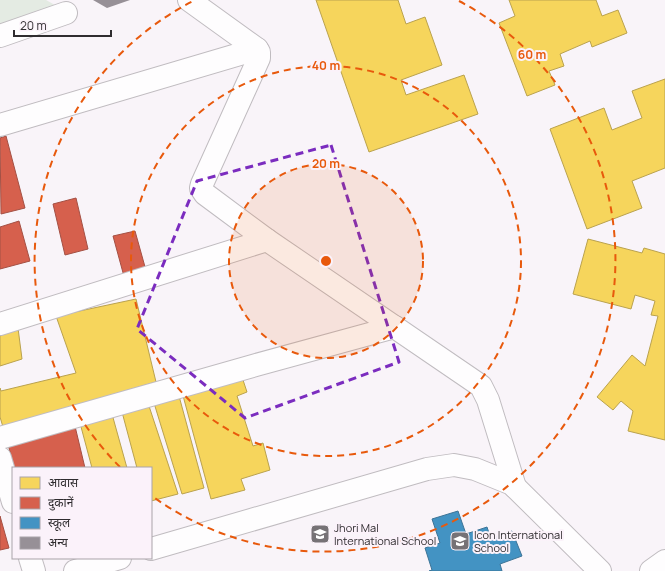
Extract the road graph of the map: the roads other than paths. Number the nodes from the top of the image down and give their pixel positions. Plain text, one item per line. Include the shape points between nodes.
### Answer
1 (189, 0) edge
2 (66, 13) dead end
3 (0, 36) edge
4 (257, 49) junction
5 (0, 125) edge
6 (267, 240) junction
7 (0, 324) edge
8 (395, 328) junction
9 (0, 438) edge
10 (0, 458) edge
11 (515, 487) junction
12 (12, 499) edge
13 (152, 549) edge
14 (30, 559) edge
15 (117, 559) edge
16 (665, 561) edge
17 (34, 571) edge
18 (75, 571) edge
19 (600, 571) edge
20 (651, 571) edge

1 - 4 street
2 - 3 street
4 - 5 street
4 - 6 street via 259,58 202,188 205,194
6 - 7 street
6 - 8 street
8 - 9 street
8 - 11 street via 481,386 488,400
10 - 12 street
11 - 13 street via 475,469 454,465 427,469
11 - 19 street
14 - 17 street
15 - 18 street
16 - 20 street

